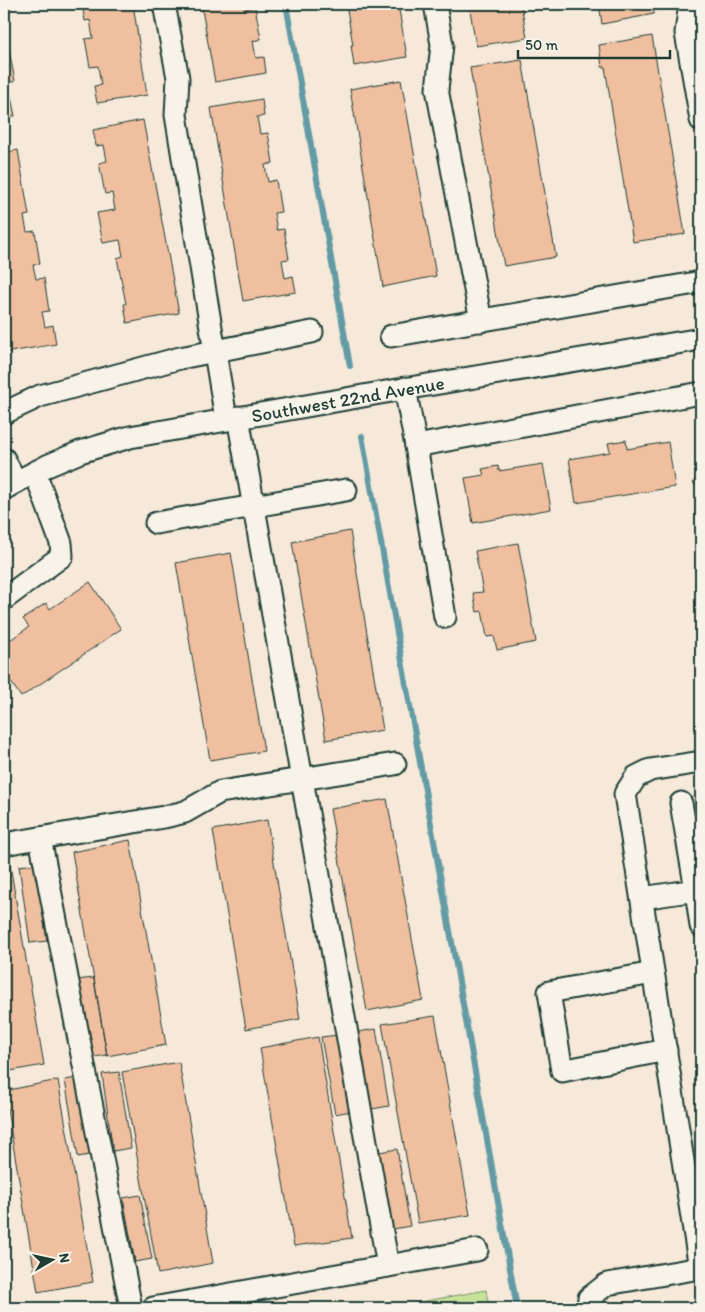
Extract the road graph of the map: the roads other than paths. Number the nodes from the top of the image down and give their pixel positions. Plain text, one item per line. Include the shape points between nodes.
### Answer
1 (164, 4) edge
2 (435, 4) edge
3 (690, 4) edge
4 (701, 120) edge
5 (701, 282) edge
6 (481, 321) junction
7 (312, 332) dead end
8 (391, 336) dead end
9 (701, 339) edge
10 (215, 351) junction
11 (405, 388) junction
12 (701, 393) edge
13 (4, 413) edge
14 (232, 418) junction
15 (416, 446) junction
16 (4, 459) edge
17 (35, 472) junction
18 (10, 485) edge
19 (346, 490) dead end
20 (254, 506) junction
21 (156, 523) dead end
22 (4, 599) edge
23 (445, 617) dead end
24 (701, 762) edge
25 (395, 764) dead end
26 (302, 779) junction
27 (681, 803) dead end
28 (40, 838) junction
29 (4, 844) edge
30 (696, 890) junction
31 (642, 898) junction
32 (701, 926) edge
33 (654, 973) junction
34 (666, 1050) junction
35 (697, 1215) edge
36 (477, 1250) dead end
37 (388, 1266) junction
38 (701, 1268) edge
39 (130, 1308) edge
40 (153, 1308) edge
41 (588, 1308) edge

1 - 10 street via 178,78 176,115
2 - 6 street via 442,45 437,89
3 - 4 street via 686,33
5 - 6 street
6 - 8 street
7 - 10 street
9 - 11 street, Southwest 22nd Avenue
10 - 13 street via 40,396
10 - 14 street
11 - 14 street, Southwest 22nd Avenue
11 - 15 street
12 - 15 street
14 - 17 street, Southwest 22nd Avenue via 130,437 80,452
14 - 20 street
15 - 23 street
16 - 18 street
17 - 18 street, Southwest 22nd Avenue
17 - 22 street via 61,543 62,556
19 - 20 street
20 - 21 street
20 - 26 street
24 - 31 street via 650,770 636,777 625,794
25 - 26 street
26 - 28 street via 220,792 185,812 164,817
26 - 37 street
27 - 30 street
28 - 29 street
28 - 39 street
30 - 31 street
30 - 32 street
31 - 33 street
33 - 34 street
33 - 34 street via 549,992 562,1071
34 - 35 street
35 - 38 street
36 - 37 street
37 - 40 street
38 - 41 street via 607,1284 589,1298

